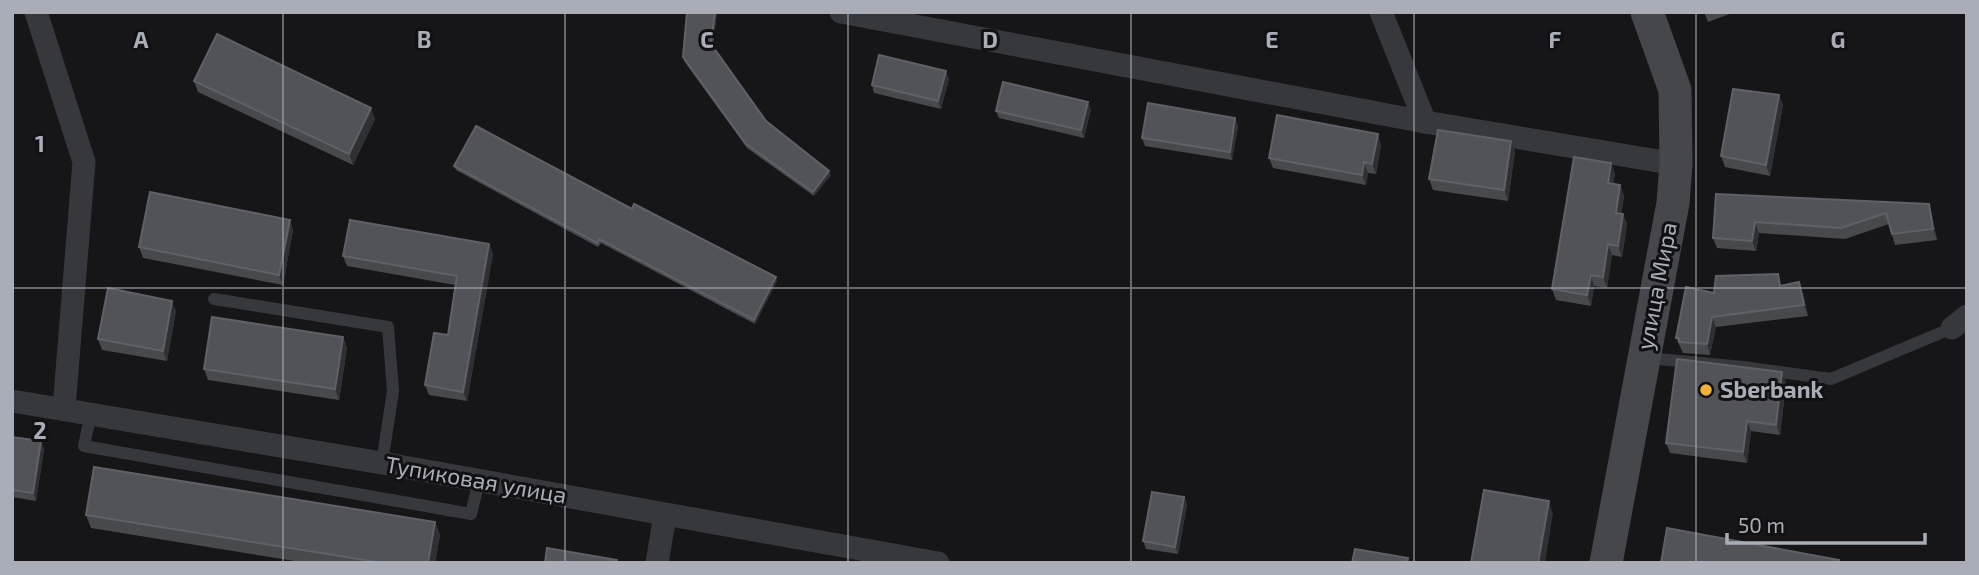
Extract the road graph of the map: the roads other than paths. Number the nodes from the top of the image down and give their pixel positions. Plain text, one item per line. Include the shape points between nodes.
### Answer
1 (36, 12) edge
2 (841, 12) edge
3 (1381, 12) edge
4 (1647, 12) edge
5 (1425, 122) junction
6 (1676, 164) junction
7 (214, 299) dead end
8 (1962, 324) edge
9 (1643, 358) junction
10 (12, 401) edge
11 (64, 408) junction
12 (91, 414) junction
13 (382, 463) junction
14 (479, 481) junction
15 (665, 514) junction
16 (657, 563) edge
17 (938, 563) edge
18 (1606, 563) edge

1 - 11 street via 84,162
2 - 5 street
3 - 5 street
4 - 6 main road, улица Мира via 1675,90
5 - 6 street
6 - 9 main road, улица Мира via 1673,203
7 - 13 lane via 387,327 393,391
8 - 9 lane via 1831,379
9 - 18 main road, улица Мира
10 - 11 street, Тупиковая улица
11 - 12 street, Тупиковая улица
12 - 13 street, Тупиковая улица
12 - 14 lane via 84,446 471,514
13 - 14 street, Тупиковая улица
14 - 15 street, Тупиковая улица
15 - 16 street
15 - 17 street, Тупиковая улица

